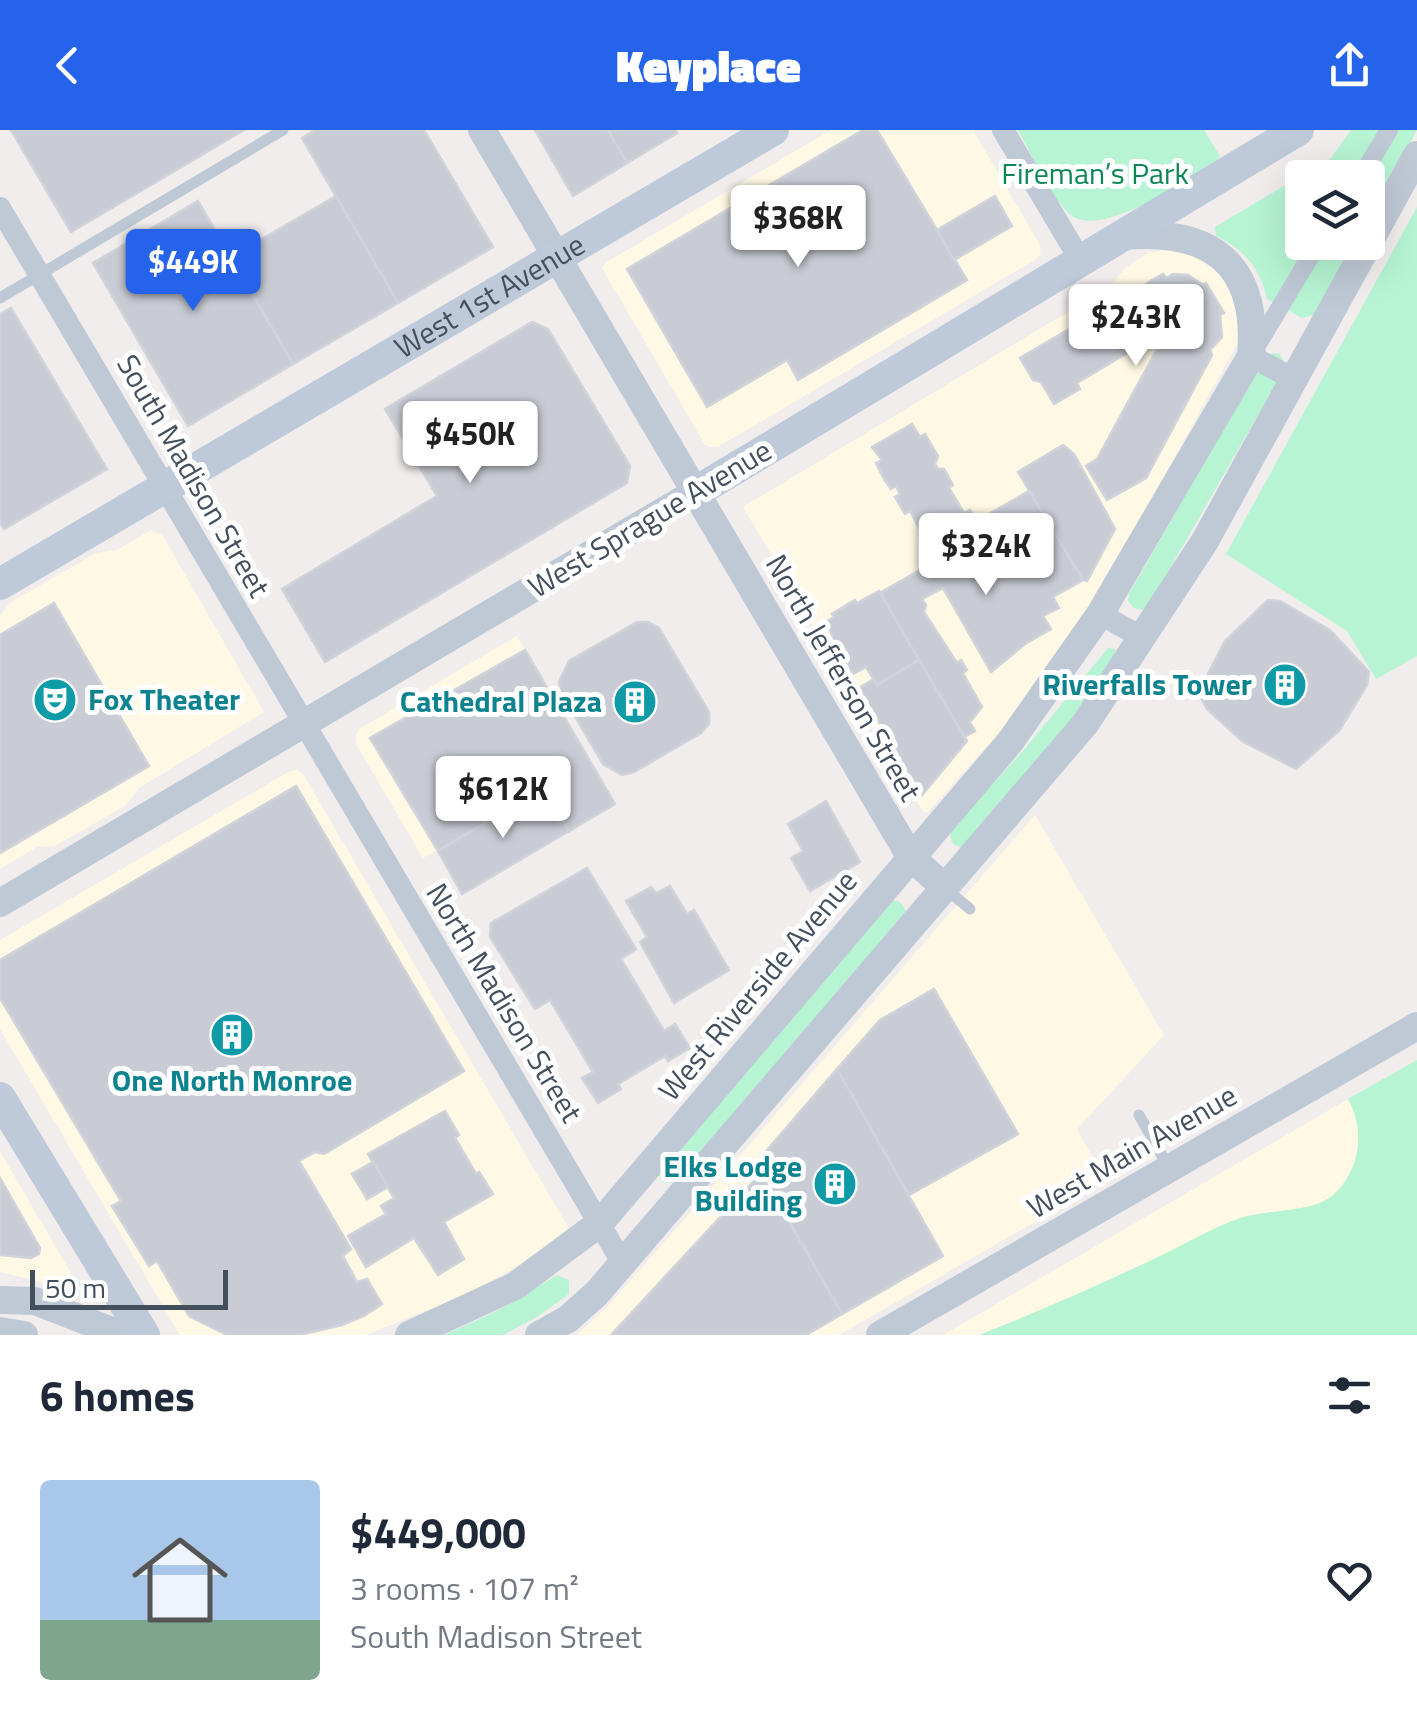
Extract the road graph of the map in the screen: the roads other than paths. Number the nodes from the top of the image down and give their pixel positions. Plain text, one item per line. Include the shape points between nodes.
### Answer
1 (283, 130) edge
2 (482, 130) edge
3 (773, 130) edge
4 (1003, 130) edge
5 (1298, 130) edge
6 (1389, 130) edge
7 (1417, 155) edge
8 (1371, 160) edge
9 (0, 208) edge
10 (1123, 236) junction
11 (557, 256) junction
12 (1308, 260) edge
13 (1082, 263) junction
14 (40, 274) junction
15 (0, 298) edge
16 (1251, 356) junction
17 (1293, 378) junction
18 (164, 488) junction
19 (696, 492) junction
20 (0, 584) edge
21 (1100, 614) junction
22 (1143, 638) junction
23 (304, 723) junction
24 (910, 856) junction
25 (946, 888) junction
26 (0, 904) edge
27 (970, 910) dead end
28 (1417, 1026) edge
29 (0, 1098) edge
30 (1139, 1114) dead end
31 (1169, 1168) junction
32 (600, 1223) junction
33 (622, 1262) junction
34 (0, 1300) edge
35 (0, 1330) edge
36 (24, 1335) edge
37 (122, 1335) edge
38 (144, 1335) edge
39 (408, 1335) edge
40 (539, 1335) edge
41 (880, 1335) edge

1 - 14 lane
2 - 11 street, North Jefferson Street
3 - 11 main road, West 1st Avenue
4 - 13 street
5 - 10 main road, West Sprague Avenue
6 - 8 street
7 - 17 street
9 - 14 street, South Madison Street
10 - 13 main road, West Sprague Avenue
10 - 16 street via 1184,237 1226,263 1250,306
11 - 18 main road, West 1st Avenue
11 - 19 street, North Jefferson Street
12 - 16 street, West Riverside Avenue
13 - 19 main road, West Sprague Avenue
14 - 15 lane
14 - 18 street, South Madison Street
16 - 17 street
16 - 21 street, West Riverside Avenue
17 - 22 street via 1205,541
18 - 20 main road, West 1st Avenue
18 - 23 street, South Madison Street
19 - 23 street, West Sprague Avenue
19 - 24 street, North Jefferson Street
21 - 22 street
21 - 24 street, West Riverside Avenue via 1010,742
22 - 25 street via 1085,724
23 - 26 street, West Sprague Avenue
23 - 32 street, North Madison Street
24 - 25 street, North Jefferson Street
24 - 32 street, West Riverside Avenue
25 - 27 lane
25 - 33 street
28 - 31 street, West Main Avenue
29 - 38 main road
30 - 31 lane
31 - 41 street, West Main Avenue
32 - 33 street, North Madison Street
32 - 39 street, West Riverside Avenue via 515,1286
33 - 40 street via 568,1319
34 - 37 street via 35,1301
35 - 36 street

